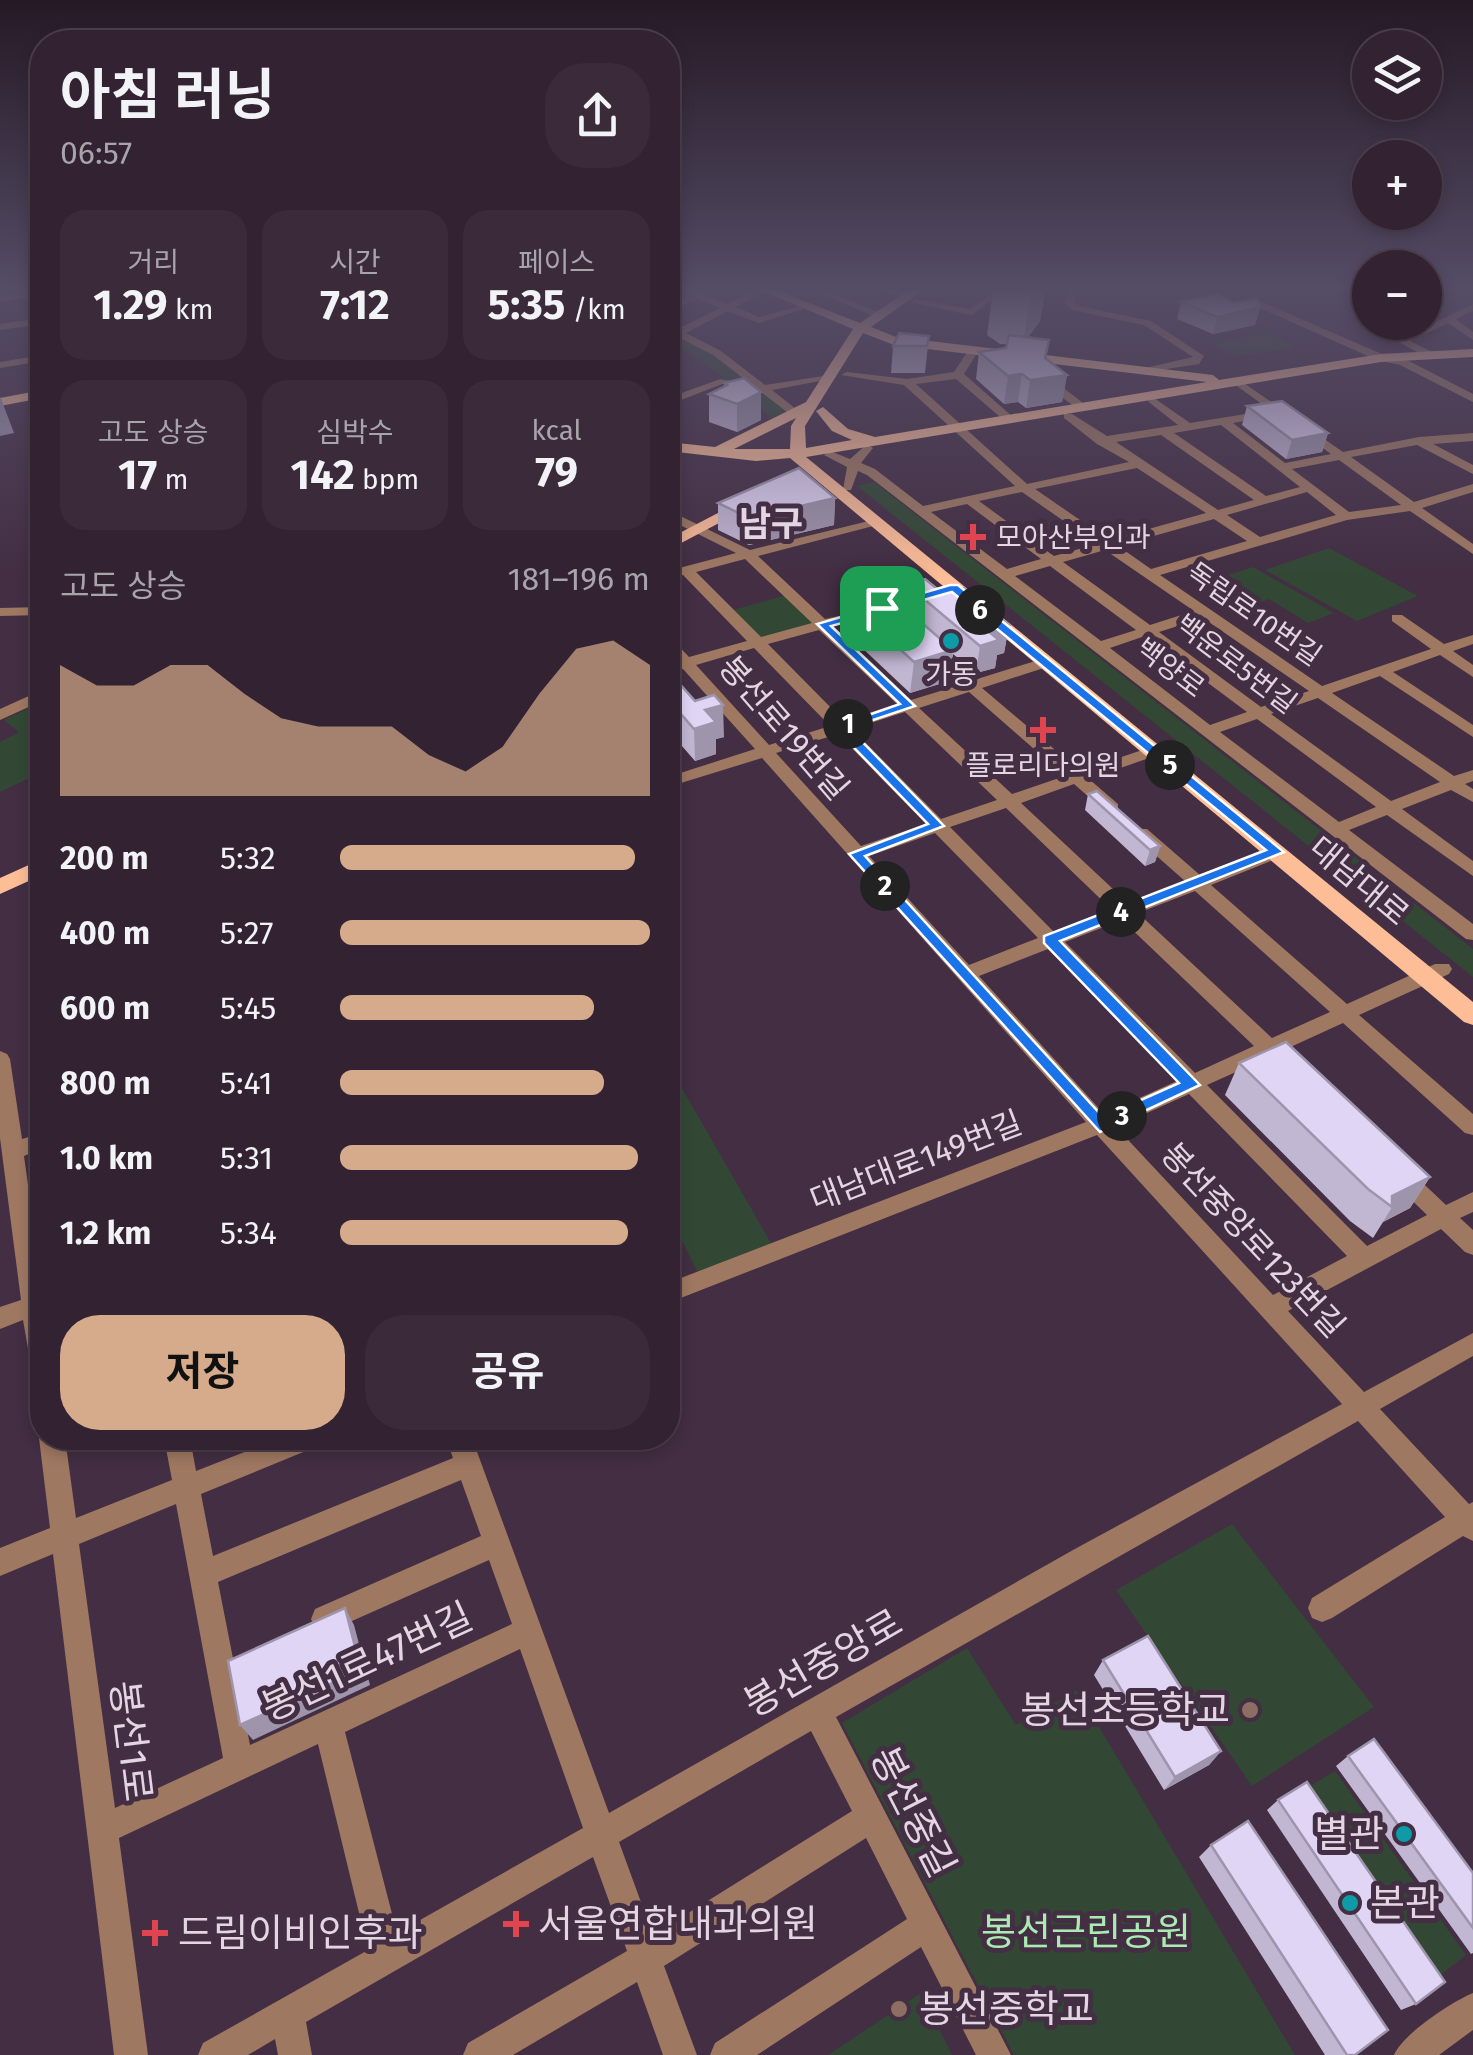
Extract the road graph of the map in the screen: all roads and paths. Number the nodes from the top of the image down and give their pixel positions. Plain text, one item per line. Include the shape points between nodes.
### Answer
1 (711, 386) edge
2 (761, 386) edge
3 (778, 386) edge
4 (825, 386) edge
5 (836, 386) edge
6 (911, 386) edge
7 (971, 386) edge
8 (1055, 386) edge
9 (1195, 386) edge
10 (1227, 386) edge
11 (1231, 386) edge
12 (1243, 386) edge
13 (1450, 386) edge
14 (764, 388) junction
15 (1200, 390) junction
16 (30, 393) edge
17 (680, 398) edge
18 (0, 399) edge
19 (1473, 399) edge
20 (1154, 402) junction
21 (1083, 408) junction
22 (810, 410) junction
23 (1278, 412) junction
24 (1068, 416) junction
25 (1010, 420) junction
26 (1223, 421) junction
27 (1188, 427) junction
28 (961, 431) junction
29 (1164, 431) junction
30 (1473, 437) edge
31 (1101, 441) junction
32 (1419, 441) junction
33 (884, 443) junction
34 (867, 448) junction
35 (680, 451) edge
36 (723, 456) junction
37 (1339, 456) junction
38 (855, 462) junction
39 (1137, 464) junction
40 (1280, 466) junction
41 (791, 470) junction
42 (1473, 470) edge
43 (877, 476) junction
44 (1022, 485) junction
45 (844, 486) junction
46 (1308, 488) junction
47 (1473, 488) edge
48 (968, 499) junction
49 (1263, 500) junction
50 (1412, 507) junction
51 (920, 510) junction
52 (1215, 514) junction
53 (1346, 516) junction
54 (680, 520) edge
55 (872, 522) junction
56 (697, 528) junction
57 (680, 537) edge
58 (1258, 542) junction
59 (1108, 543) junction
60 (1473, 550) edge
61 (748, 554) junction
62 (1053, 560) junction
63 (686, 570) junction
64 (680, 572) edge
65 (1150, 573) junction
66 (1004, 574) junction
67 (954, 588) junction
68 (882, 608) junction
69 (0, 612) edge
70 (1207, 612) junction
71 (30, 613) edge
72 (1397, 618) dead end
73 (897, 621) edge
74 (823, 624) junction
75 (1150, 630) junction
76 (1473, 639) edge
77 (756, 642) junction
78 (1100, 646) junction
79 (926, 647) edge
80 (1442, 650) junction
81 (680, 655) edge
82 (686, 662) junction
83 (1046, 663) junction
84 (680, 664) edge
85 (1381, 670) junction
86 (1473, 672) edge
87 (971, 686) junction
88 (1321, 691) junction
89 (30, 700) edge
90 (909, 706) junction
91 (1260, 713) junction
92 (0, 714) edge
93 (840, 727) junction
94 (1210, 730) junction
95 (1473, 732) edge
96 (1160, 749) junction
97 (765, 753) junction
98 (1473, 775) edge
99 (680, 777) edge
100 (1077, 778) junction
101 (1454, 783) junction
102 (1473, 796) edge
103 (1010, 800) junction
104 (1390, 808) junction
105 (937, 826) junction
106 (1337, 830) junction
107 (1277, 852) junction
108 (856, 854) junction
109 (1473, 870) edge
110 (30, 872) edge
111 (1198, 883) junction
112 (0, 888) edge
113 (1126, 910) junction
114 (1473, 934) edge
115 (1050, 940) junction
116 (1434, 973) junction
117 (965, 974) junction
118 (1473, 995) edge
119 (1347, 1014) junction
120 (1473, 1016) edge
121 (1271, 1050) junction
122 (0, 1059) edge
123 (1, 1069) edge
124 (1300, 1078) edge
125 (1191, 1085) junction
126 (4, 1122) edge
127 (1100, 1125) junction
128 (1473, 1127) edge
129 (30, 1145) edge
130 (13, 1151) junction
131 (1385, 1161) edge
132 (1473, 1201) edge
133 (1442, 1216) junction
134 (1473, 1245) edge
135 (30, 1255) edge
136 (1364, 1258) junction
137 (680, 1289) edge
138 (30, 1307) edge
139 (1271, 1308) junction
140 (0, 1318) edge
141 (1473, 1344) edge
142 (1361, 1404) junction
143 (53, 1450) edge
144 (179, 1450) edge
145 (278, 1450) edge
146 (464, 1451) edge
147 (186, 1486) junction
148 (1470, 1521) edge
149 (64, 1536) junction
150 (497, 1543) junction
151 (0, 1562) edge
152 (203, 1574) junction
153 (1322, 1608) dead end
154 (307, 1627) edge
155 (528, 1631) junction
156 (255, 1650) edge
157 (220, 1666) junction
158 (817, 1712) junction
159 (328, 1725) junction
160 (240, 1766) junction
161 (871, 1817) junction
162 (102, 1830) junction
163 (601, 1834) junction
164 (926, 1925) junction
165 (386, 1956) junction
166 (645, 1958) junction
167 (1473, 2010) edge
168 (287, 2013) junction
169 (131, 2055) edge
170 (215, 2055) edge
171 (295, 2055) edge
172 (480, 2055) edge
173 (680, 2055) edge
174 (728, 2055) edge
175 (994, 2055) edge
176 (1411, 2055) edge

1 - 17 street
2 - 14 street
3 - 14 street
4 - 22 main road
5 - 22 main road
6 - 28 street, 독립로10번길
7 - 25 street
8 - 21 street
9 - 15 street
10 - 15 main road
11 - 20 main road
12 - 23 street
13 - 19 street
14 - 22 street
15 - 21 main road
16 - 18 main road
20 - 24 main road
20 - 27 street
21 - 25 main road
22 - 33 main road via 842,432
22 - 36 main road via 764,441
22 - 41 main road via 794,437
23 - 26 street
23 - 37 street
24 - 28 main road
24 - 31 street
25 - 28 main road
26 - 27 street
26 - 40 street
27 - 29 street
28 - 33 main road
28 - 44 street, 독립로10번길
29 - 31 street
29 - 49 street
30 - 32 street
31 - 39 street
32 - 37 street
32 - 42 street
33 - 34 main road
33 - 41 main road
33 - 43 street
34 - 38 street
34 - 41 main road
35 - 36 main road
36 - 41 main road
36 - 41 main road
37 - 40 street
37 - 50 street
38 - 41 street, 백양로
38 - 43 street, 백양로
38 - 45 street
39 - 44 street
39 - 52 street
40 - 46 street
41 - 45 main road
41 - 45 main road, 대남대로
41 - 56 main road
43 - 45 street via 861,475
43 - 51 street, 백양로
44 - 48 street
44 - 59 street, 독립로10번길
45 - 55 main road, 대남대로
45 - 96 main road, 대남대로
46 - 49 street
46 - 53 street
47 - 50 street
48 - 51 street
48 - 62 street, 백운로5번길
49 - 52 street
50 - 53 street
50 - 60 street
51 - 66 street, 백양로
52 - 58 street
52 - 59 street
53 - 58 street
54 - 56 street
55 - 61 street
55 - 67 main road, 대남대로
56 - 57 main road
56 - 61 street
58 - 65 street
59 - 62 street
59 - 65 street, 독립로10번길
61 - 63 street
61 - 74 street
62 - 66 street
62 - 75 street, 백운로5번길
63 - 64 street
63 - 77 street
65 - 70 street, 독립로10번길
66 - 78 street, 백양로
67 - 68 street
67 - 83 main road, 대남대로
68 - 73 street
68 - 74 street
69 - 71 street
70 - 75 street
70 - 88 street, 독립로10번길
72 - 80 street
74 - 77 street
74 - 90 street
75 - 78 street
75 - 91 street, 백운로5번길
76 - 80 street
77 - 82 street
77 - 93 street
78 - 94 street, 백양로
79 - 87 street
80 - 85 street
80 - 86 street
81 - 82 street, 봉선로19번길
82 - 84 street
82 - 97 street, 봉선로19번길
83 - 87 street
83 - 96 main road, 대남대로
85 - 88 street
85 - 95 street
87 - 90 street
87 - 100 street
88 - 91 street
88 - 101 street, 독립로10번길
89 - 92 street
90 - 93 street
90 - 103 street
91 - 94 street
91 - 104 street, 백운로5번길
93 - 97 street
93 - 105 street
94 - 106 street, 백양로
96 - 100 street
96 - 107 main road, 대남대로
96 - 116 main road, 대남대로
97 - 99 street
97 - 108 street, 봉선로19번길
98 - 101 street
100 - 103 street
100 - 111 street
101 - 102 street, 독립로10번길
101 - 104 street
103 - 105 street
103 - 113 street
104 - 106 street
104 - 109 street, 백운로5번길
105 - 108 street
105 - 115 street
106 - 114 street, 백양로
107 - 111 street
107 - 116 main road, 대남대로
108 - 117 street, 봉선중앙로123번길
110 - 112 main road
111 - 113 street
111 - 119 street
113 - 115 street
113 - 121 street
115 - 117 street
115 - 125 street
116 - 118 main road, 대남대로
116 - 119 street, 대남대로149번길
116 - 120 main road, 대남대로
117 - 127 street, 봉선중앙로123번길
119 - 121 street, 대남대로149번길
119 - 128 street
121 - 124 street
121 - 125 street, 대남대로149번길
122 - 123 street
123 - 126 street
125 - 127 street, 대남대로149번길
125 - 136 street
126 - 130 street
127 - 137 street, 대남대로149번길
127 - 139 street, 봉선중앙로123번길
129 - 130 street
130 - 135 street
131 - 133 street
132 - 133 street
133 - 134 street
133 - 136 street
136 - 139 street
138 - 140 street
139 - 142 street, 봉선중앙로123번길
141 - 142 street, 봉선중앙로
142 - 148 street, 봉선중앙로123번길
142 - 158 street, 봉선중앙로
143 - 149 street, 봉선1로
144 - 147 street, 봉선1로47번길
145 - 147 street
146 - 150 street
146 - 152 street
147 - 149 street
147 - 152 street, 봉선1로47번길
148 - 153 street
149 - 151 street
149 - 162 street, 봉선1로
150 - 154 street
150 - 155 street
152 - 157 street, 봉선1로47번길
155 - 159 street, 봉선1로47번길
155 - 163 street
156 - 157 street
157 - 160 street, 봉선1로47번길
158 - 161 street, 봉선중길
158 - 163 street, 봉선중앙로
159 - 160 street, 봉선1로47번길
159 - 165 street
160 - 162 street, 봉선1로47번길
161 - 164 street, 봉선중길
161 - 166 street
162 - 169 street, 봉선1로
163 - 165 street, 봉선중앙로
163 - 166 street
164 - 174 street
164 - 175 street, 봉선중길
165 - 168 street, 봉선중앙로
166 - 172 street
166 - 173 street
167 - 176 street
168 - 170 street, 봉선중앙로
168 - 171 street

